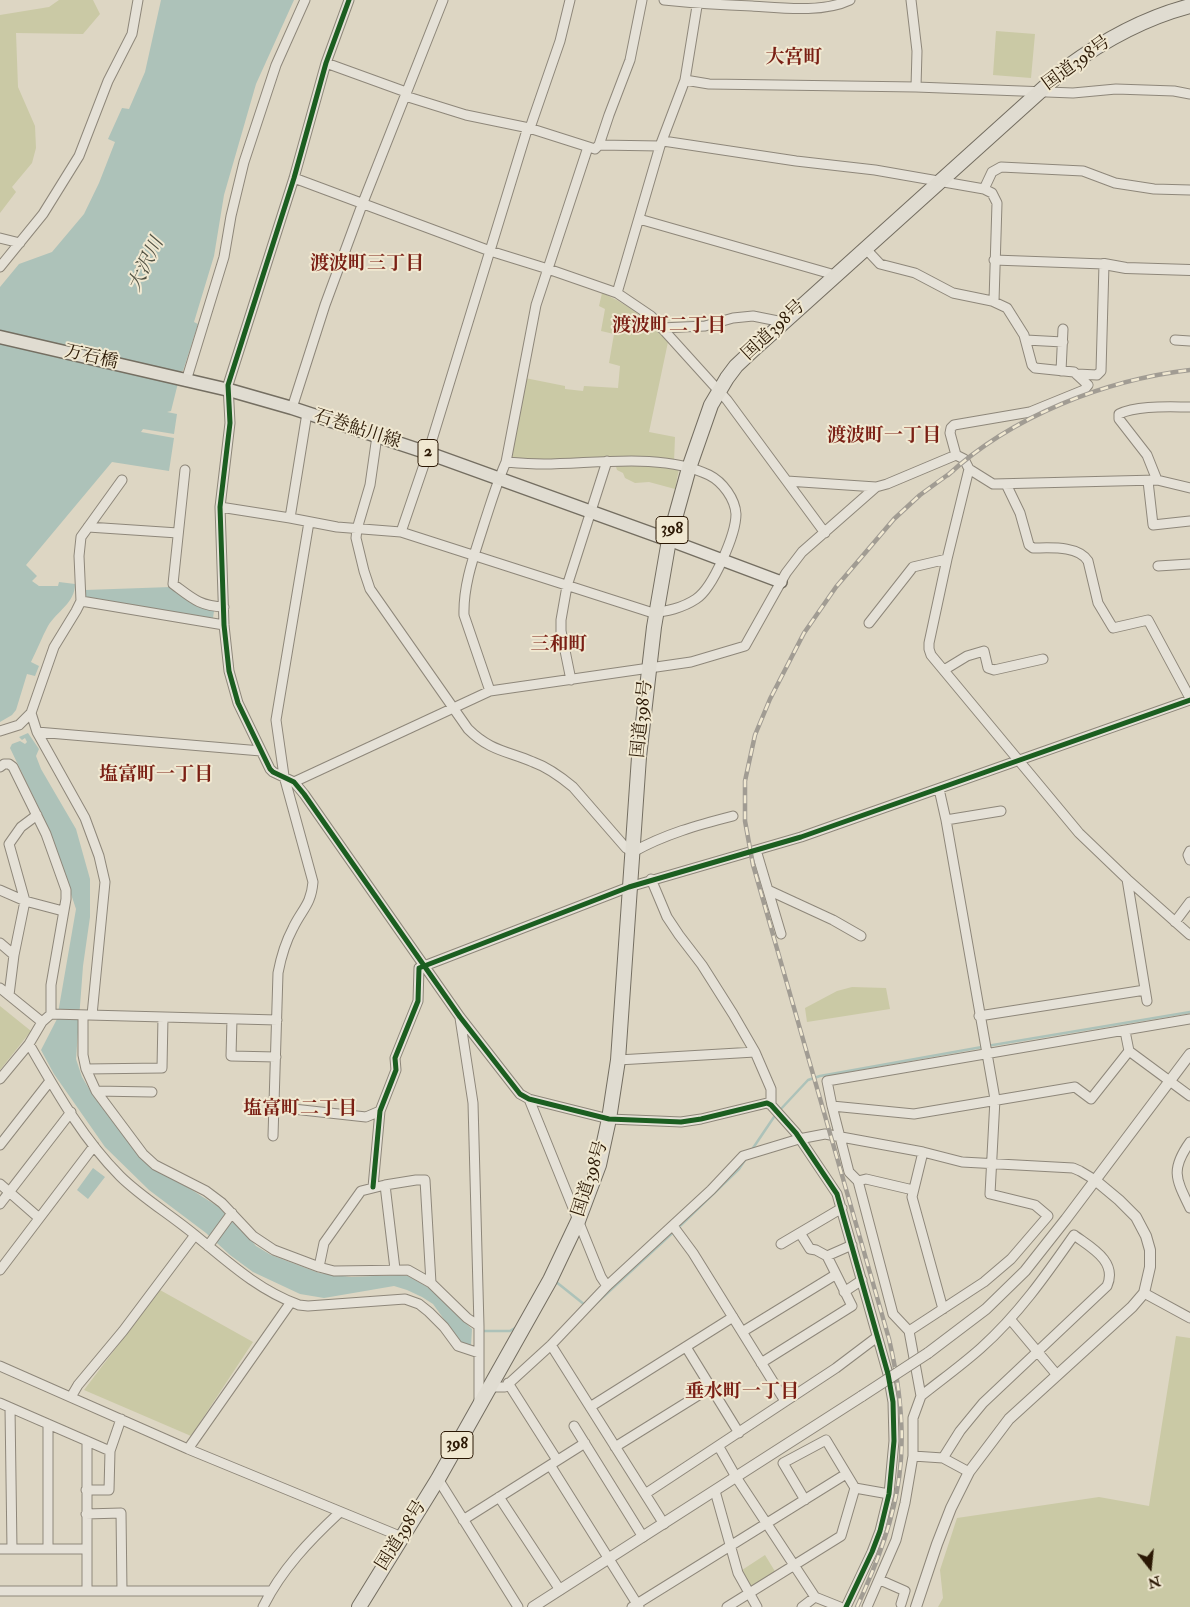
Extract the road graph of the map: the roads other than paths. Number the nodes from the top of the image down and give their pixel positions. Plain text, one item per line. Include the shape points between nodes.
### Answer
1 (138, 0) edge
2 (305, 0) edge
3 (349, 0) edge
4 (443, 0) edge
5 (570, 0) edge
6 (642, 0) edge
7 (664, 0) edge
8 (850, 0) edge
9 (911, 0) edge
10 (698, 2) edge
11 (1190, 6) edge
12 (326, 62) junction
13 (685, 80) junction
14 (916, 87) junction
15 (1039, 91) junction
16 (405, 94) junction
17 (1190, 94) edge
18 (529, 128) junction
19 (662, 144) junction
20 (599, 145) junction
21 (588, 147) junction
22 (294, 178) junction
23 (940, 180) junction
24 (984, 189) junction
25 (1190, 190) edge
26 (362, 205) junction
27 (639, 219) junction
28 (0, 238) edge
29 (20, 243) junction
30 (865, 248) junction
31 (490, 252) junction
32 (994, 260) junction
33 (1104, 264) junction
34 (0, 267) edge
35 (548, 269) junction
36 (1190, 270) edge
37 (835, 275) junction
38 (617, 293) junction
39 (994, 302) junction
40 (783, 322) junction
41 (661, 328) junction
42 (1064, 330) dead end
43 (0, 337) edge
44 (1026, 340) junction
45 (1175, 340) dead end
46 (1190, 341) edge
47 (1063, 342) junction
48 (1061, 371) junction
49 (1077, 374) junction
50 (184, 380) junction
51 (229, 390) junction
52 (718, 391) junction
53 (1190, 407) edge
54 (292, 408) junction
55 (307, 413) junction
56 (377, 436) junction
57 (428, 453) junction
58 (956, 455) junction
59 (607, 461) junction
60 (506, 462) junction
61 (690, 468) junction
62 (969, 469) junction
63 (185, 470) dead end
64 (498, 479) junction
65 (122, 480) dead end
66 (1152, 480) junction
67 (787, 481) junction
68 (1006, 484) junction
69 (876, 486) junction
70 (1190, 488) edge
71 (220, 507) junction
72 (590, 511) junction
73 (290, 518) junction
74 (1190, 521) edge
75 (309, 522) junction
76 (88, 527) junction
77 (357, 529) junction
78 (178, 532) junction
79 (401, 532) junction
80 (825, 533) junction
81 (670, 540) junction
82 (474, 555) junction
83 (947, 559) junction
84 (722, 560) junction
85 (1190, 564) edge
86 (1158, 566) dead end
87 (781, 582) junction
88 (566, 586) junction
89 (81, 601) junction
90 (224, 607) junction
91 (656, 612) junction
92 (869, 623) dead end
93 (224, 625) junction
94 (1043, 659) dead end
95 (649, 667) junction
96 (944, 670) junction
97 (571, 680) junction
98 (490, 691) junction
99 (1190, 699) edge
100 (452, 708) junction
101 (32, 713) junction
102 (0, 730) edge
103 (37, 732) junction
104 (261, 751) junction
105 (1017, 760) junction
106 (0, 767) edge
107 (284, 776) junction
108 (294, 782) junction
109 (939, 789) junction
110 (1001, 811) dead end
111 (37, 814) junction
112 (734, 816) dead end
113 (946, 820) junction
114 (756, 850) junction
115 (1190, 851) edge
116 (633, 852) junction
117 (1190, 860) edge
118 (651, 879) junction
119 (1127, 879) junction
120 (629, 887) junction
121 (0, 890) edge
122 (768, 890) junction
123 (25, 901) junction
124 (1190, 902) edge
125 (63, 911) junction
126 (1175, 922) junction
127 (781, 934) dead end
128 (1190, 935) edge
129 (862, 936) dead end
130 (0, 943) edge
131 (14, 955) junction
132 (425, 965) junction
133 (0, 988) edge
134 (1145, 990) junction
135 (9, 995) junction
136 (1147, 1001) dead end
137 (53, 1014) junction
138 (84, 1015) junction
139 (979, 1016) junction
140 (163, 1017) junction
141 (460, 1017) junction
142 (232, 1019) junction
143 (1190, 1019) edge
144 (277, 1020) junction
145 (42, 1022) junction
146 (1125, 1031) junction
147 (29, 1044) junction
148 (755, 1052) junction
149 (1129, 1052) junction
150 (1190, 1054) edge
151 (986, 1055) junction
152 (276, 1057) junction
153 (618, 1060) junction
154 (86, 1069) junction
155 (0, 1079) edge
156 (50, 1081) junction
157 (1169, 1082) junction
158 (96, 1091) junction
159 (152, 1092) dead end
160 (1190, 1096) edge
161 (529, 1099) junction
162 (995, 1099) junction
163 (832, 1106) junction
164 (275, 1107) junction
165 (776, 1110) junction
166 (380, 1111) junction
167 (71, 1112) junction
168 (609, 1120) junction
169 (274, 1136) dead end
170 (839, 1136) junction
171 (800, 1139) junction
172 (1190, 1142) edge
173 (0, 1145) edge
174 (94, 1146) junction
175 (923, 1152) junction
176 (990, 1163) junction
177 (1095, 1180) junction
178 (858, 1181) junction
179 (0, 1184) edge
180 (385, 1185) junction
181 (373, 1187) junction
182 (913, 1190) junction
183 (10, 1191) junction
184 (0, 1204) edge
185 (842, 1208) junction
186 (1190, 1208) edge
187 (232, 1213) junction
188 (39, 1218) junction
189 (578, 1221) junction
190 (675, 1229) junction
191 (800, 1233) junction
192 (195, 1235) junction
193 (781, 1244) dead end
194 (852, 1245) junction
195 (208, 1246) junction
196 (827, 1256) junction
197 (319, 1267) junction
198 (396, 1269) junction
199 (0, 1270) edge
200 (835, 1275) junction
201 (862, 1280) junction
202 (431, 1283) junction
203 (606, 1286) junction
204 (844, 1292) junction
205 (1144, 1293) junction
206 (291, 1302) junction
207 (943, 1309) junction
208 (733, 1317) junction
209 (1190, 1318) edge
210 (1010, 1319) junction
211 (479, 1326) junction
212 (909, 1331) junction
213 (742, 1332) junction
214 (877, 1337) junction
215 (551, 1345) junction
216 (686, 1346) junction
217 (1038, 1351) junction
218 (479, 1353) junction
219 (761, 1363) junction
220 (0, 1366) edge
221 (1058, 1375) junction
222 (508, 1383) junction
223 (491, 1387) junction
224 (710, 1388) junction
225 (921, 1396) junction
226 (71, 1398) junction
227 (785, 1401) junction
228 (0, 1403) edge
229 (590, 1406) junction
230 (479, 1407) junction
231 (10, 1408) junction
232 (121, 1420) junction
233 (48, 1424) junction
234 (574, 1426) dead end
235 (739, 1433) junction
236 (87, 1441) junction
237 (584, 1443) junction
238 (615, 1447) junction
239 (718, 1447) junction
240 (188, 1449) junction
241 (110, 1451) junction
242 (914, 1456) junction
243 (942, 1458) junction
244 (553, 1462) junction
245 (969, 1472) junction
246 (846, 1474) junction
247 (736, 1477) junction
248 (438, 1480) junction
249 (855, 1488) junction
250 (86, 1490) junction
251 (715, 1491) junction
252 (645, 1494) junction
253 (889, 1494) junction
254 (499, 1497) junction
255 (805, 1500) junction
256 (339, 1512) junction
257 (86, 1514) junction
258 (463, 1520) junction
259 (664, 1524) junction
260 (767, 1524) junction
261 (643, 1536) junction
262 (402, 1537) junction
263 (730, 1546) junction
264 (0, 1549) edge
265 (12, 1549) junction
266 (48, 1549) junction
267 (86, 1550) junction
268 (608, 1559) junction
269 (795, 1565) junction
270 (880, 1580) junction
271 (560, 1590) junction
272 (86, 1591) junction
273 (122, 1591) junction
274 (271, 1591) junction
275 (0, 1592) edge
276 (750, 1593) junction
277 (815, 1597) junction
278 (636, 1606) edge
279 (903, 1606) edge
280 (263, 1607) edge
281 (359, 1607) edge
282 (518, 1607) edge
283 (534, 1607) edge
284 (727, 1607) edge
285 (758, 1607) edge
286 (802, 1607) edge
287 (840, 1607) edge
288 (846, 1607) edge
289 (868, 1607) edge
290 (916, 1607) edge

1 - 29 street via 132,34 108,82 79,156 43,214
2 - 50 street via 276,65 244,162 224,257
3 - 12 street
4 - 16 street
5 - 18 street via 560,41
6 - 20 street via 630,60
7 - 10 street
8 - 10 street via 833,6 790,8
9 - 14 street via 917,51
10 - 13 street
11 - 15 highway, 国道398号 / 398 via 1138,24 1099,45
12 - 16 street
12 - 22 street
13 - 14 street via 709,84
13 - 19 street
14 - 15 street
15 - 17 street via 1073,93 1116,89
15 - 23 highway, 国道398号 / 398
16 - 18 street via 466,115
16 - 26 street
18 - 21 street
18 - 31 street
19 - 20 street
19 - 23 street
19 - 27 street
20 - 21 street
21 - 35 street
22 - 26 street
22 - 51 street
23 - 24 street
23 - 30 highway, 国道398号 / 398
24 - 25 street via 992,172 1000,167 1083,171 1115,183
24 - 32 street via 992,193 997,203
26 - 31 street
26 - 54 street
27 - 37 street
27 - 38 street
28 - 29 street
29 - 34 street
30 - 37 highway, 国道398号 / 398
30 - 39 street via 880,264 915,273 953,293
31 - 35 street
31 - 57 street
32 - 33 street
32 - 39 street
33 - 36 street
33 - 49 street via 1100,371 1097,375
35 - 38 street
35 - 60 street via 536,305
37 - 40 highway, 国道398号 / 398
38 - 41 street via 651,316
39 - 44 street via 1007,308
40 - 41 street via 754,316 705,326
40 - 52 highway, 国道398号 / 398 via 736,366
41 - 52 street
42 - 47 street
43 - 50 main road, 万石橋 / 2
44 - 47 street
44 - 48 street via 1032,366
45 - 46 street
47 - 48 street
48 - 49 street
49 - 58 street via 1088,385 1084,390 1030,412 951,428
50 - 51 main road, 石巻鮎川線 / 2
51 - 54 main road, 石巻鮎川線 / 2
51 - 71 street via 230,423
52 - 61 highway, 国道398号 / 398 via 704,422
52 - 67 street
53 - 66 street via 1135,409 1118,416 1147,455
54 - 55 main road, 石巻鮎川線 / 2
55 - 56 main road, 石巻鮎川線 / 2
55 - 73 street
56 - 57 main road, 石巻鮎川線 / 2
56 - 77 street via 370,485
57 - 64 main road, 石巻鮎川線 / 2
57 - 79 street
58 - 62 street via 966,461
58 - 69 street
59 - 60 street
59 - 61 street
59 - 72 street
60 - 64 street
61 - 81 highway, 国道398号 / 398
61 - 84 street via 718,481 734,505 733,530
62 - 68 street via 993,484
62 - 83 street
63 - 78 street
64 - 72 main road, 石巻鮎川線 / 2
64 - 82 street
65 - 76 street
66 - 68 street
66 - 70 street
66 - 74 street via 1153,525
67 - 69 street
67 - 80 street
68 - 99 street via 1020,513 1029,545 1033,548 1069,549 1085,557 1098,603 1113,628 1148,620
69 - 80 street
71 - 73 street
71 - 90 street
72 - 81 main road, 石巻鮎川線 / 2
72 - 88 street
73 - 75 street
75 - 77 street
75 - 107 street via 276,714
76 - 78 street
76 - 89 street via 81,536 80,545
77 - 79 street
77 - 100 street via 356,538 370,589
78 - 90 street via 173,584 199,603
79 - 82 street
80 - 87 street via 802,552
81 - 84 main road
81 - 91 highway, 国道398号 / 398
82 - 88 street
82 - 98 street via 464,614
83 - 92 street via 913,567
83 - 96 street via 929,643 931,655
84 - 87 main road
84 - 91 street via 708,588 697,599
85 - 86 street
87 - 95 street via 745,646 691,662
88 - 91 street
88 - 97 street via 561,631
89 - 93 street
89 - 101 street via 54,647
90 - 93 street
91 - 95 highway, 国道398号 / 398
93 - 104 street via 231,682
94 - 96 street via 994,670 988,668 984,651 967,656
95 - 97 street
95 - 116 highway, 国道398号 / 398
96 - 105 street
97 - 98 street
98 - 100 street
99 - 105 street
100 - 108 street
100 - 116 street via 468,729 488,746 535,762 564,779
101 - 102 street via 19,725
101 - 103 street
103 - 104 street
103 - 138 street via 85,818 105,882
104 - 107 street via 270,769
105 - 109 street
105 - 119 street via 1079,834
106 - 111 street via 9,764 13,767
107 - 108 street
107 - 144 street via 313,882 311,898 282,950
108 - 132 street
109 - 113 street
109 - 114 street
110 - 113 street
111 - 123 street via 21,827 9,844
111 - 125 street via 66,890
112 - 116 street via 677,831
113 - 139 street
114 - 118 street
114 - 122 street
115 - 117 street
116 - 120 highway, 国道398号 / 398
118 - 120 street
118 - 148 street via 667,917 702,965
119 - 126 street
119 - 134 street
120 - 132 street
120 - 153 highway, 国道398号 / 398
121 - 123 street
122 - 127 street
122 - 129 street
123 - 125 street
123 - 131 street
124 - 126 street
125 - 137 street via 52,985
126 - 128 street
130 - 131 street
131 - 135 street
132 - 141 street
132 - 166 street via 419,968 418,1001 395,1058 396,1070
133 - 135 street
134 - 136 street
134 - 139 street
135 - 145 street
137 - 138 street
137 - 145 street
138 - 140 street
138 - 154 street
139 - 151 street
140 - 142 street
140 - 154 street via 162,1068
141 - 161 street via 520,1094
141 - 211 street via 473,1102
142 - 144 street
142 - 152 street via 231,1056
143 - 146 street
144 - 152 street
145 - 147 street
146 - 149 street
146 - 151 street
147 - 155 street
147 - 156 street
148 - 153 street
148 - 165 street
149 - 157 street
149 - 162 street via 1091,1099 1075,1087
150 - 157 street
151 - 162 street
151 - 163 street via 827,1081
152 - 164 street
153 - 168 highway, 国道398号 / 398
154 - 158 street
156 - 167 street
156 - 173 street
157 - 160 street
157 - 177 street
158 - 159 street
158 - 187 street via 155,1166 206,1191
161 - 168 street
161 - 189 street
162 - 163 street via 914,1114
162 - 176 street
163 - 170 street
164 - 166 street via 366,1117
164 - 169 street
165 - 168 street via 762,1103 681,1122
165 - 171 street
166 - 181 street
167 - 174 street
167 - 183 street
168 - 189 highway, 国道398号 / 398 via 599,1165
170 - 171 street via 825,1134
170 - 175 street
170 - 178 street via 849,1172
171 - 185 street via 837,1194
171 - 190 street via 743,1156
172 - 186 street via 1176,1170
174 - 188 street
174 - 192 street via 121,1178
175 - 176 street via 962,1162
175 - 182 street
176 - 177 street via 1073,1168
176 - 207 street via 990,1194 1035,1205 1048,1216 1011,1259 984,1282
177 - 205 street via 1136,1217 1146,1236 1150,1267
177 - 247 street, bridge via 1019,1277 986,1309 928,1353
178 - 182 street via 866,1179
178 - 212 street via 893,1314
179 - 183 street
180 - 181 street
180 - 198 street
180 - 202 street via 426,1180
181 - 197 street via 361,1191 324,1243
182 - 207 street via 912,1203
183 - 184 street
183 - 188 street
185 - 191 street
185 - 194 street
187 - 195 street
187 - 197 street via 253,1236 274,1250
188 - 199 street
189 - 203 street
189 - 223 highway, 国道398号 / 398 via 551,1278
190 - 203 street
190 - 208 street
191 - 193 street
191 - 196 street via 810,1249
192 - 195 street
192 - 226 street
194 - 196 street
194 - 201 street
195 - 206 street via 247,1278
196 - 200 street
197 - 198 street via 351,1272
198 - 202 street via 408,1270
200 - 204 street
200 - 213 street
201 - 204 street
201 - 214 street
202 - 211 street
203 - 215 street
204 - 219 street via 852,1306
205 - 209 street
205 - 221 street via 1132,1308
206 - 218 street via 308,1306 405,1299 429,1312 458,1346
206 - 240 street
207 - 212 street
208 - 213 street
208 - 216 street
210 - 217 street
210 - 217 street via 1074,1235 1104,1258 1110,1279 1107,1286
210 - 225 street via 981,1348
211 - 218 street
212 - 225 street
213 - 219 street
214 - 227 street
214 - 253 street via 888,1374 894,1415
215 - 222 street
215 - 229 street
216 - 224 street
216 - 229 street
217 - 221 street
217 - 243 street via 983,1403
218 - 230 street
219 - 227 street
220 - 226 street
221 - 245 street via 1009,1419
222 - 223 street
222 - 244 street
223 - 230 highway, 国道398号 / 398
224 - 235 street
224 - 238 street
225 - 242 street via 913,1418
226 - 232 street
227 - 235 street
228 - 231 street
229 - 238 street
230 - 248 highway, 国道398号 / 398
231 - 233 street
231 - 265 street
232 - 240 street
232 - 241 street
233 - 236 street
233 - 266 street
234 - 237 street
235 - 239 street
236 - 241 street
236 - 250 street
237 - 244 street
237 - 261 street
238 - 252 street
239 - 247 street
239 - 252 street
240 - 256 street
241 - 250 street via 110,1490
242 - 243 street
242 - 270 street via 896,1540
243 - 245 street
244 - 254 street
244 - 268 street
245 - 290 street via 944,1526
246 - 249 street
246 - 255 street
246 - 255 street via 826,1440 783,1463
247 - 251 street
247 - 260 street
248 - 258 street
248 - 262 highway, 国道398号 / 398
249 - 253 street
249 - 269 street via 841,1536
250 - 257 street
251 - 259 street
251 - 263 street
252 - 259 street
253 - 288 street via 872,1552
254 - 258 street
254 - 271 street
255 - 260 street
256 - 262 street
256 - 274 street via 310,1541
257 - 267 street
257 - 273 street via 121,1514
258 - 282 street
259 - 261 street
260 - 263 street
260 - 269 street
261 - 268 street
262 - 281 highway, 国道398号 / 398
263 - 276 street via 738,1573
263 - 278 street
264 - 265 street
265 - 266 street
266 - 267 street
267 - 272 street
268 - 271 street
268 - 278 street
269 - 276 street
269 - 277 street
270 - 279 street via 905,1591
270 - 289 street
271 - 283 street
272 - 273 street
272 - 275 street
273 - 274 street
274 - 280 street
276 - 284 street
276 - 285 street
277 - 286 street
277 - 287 street

